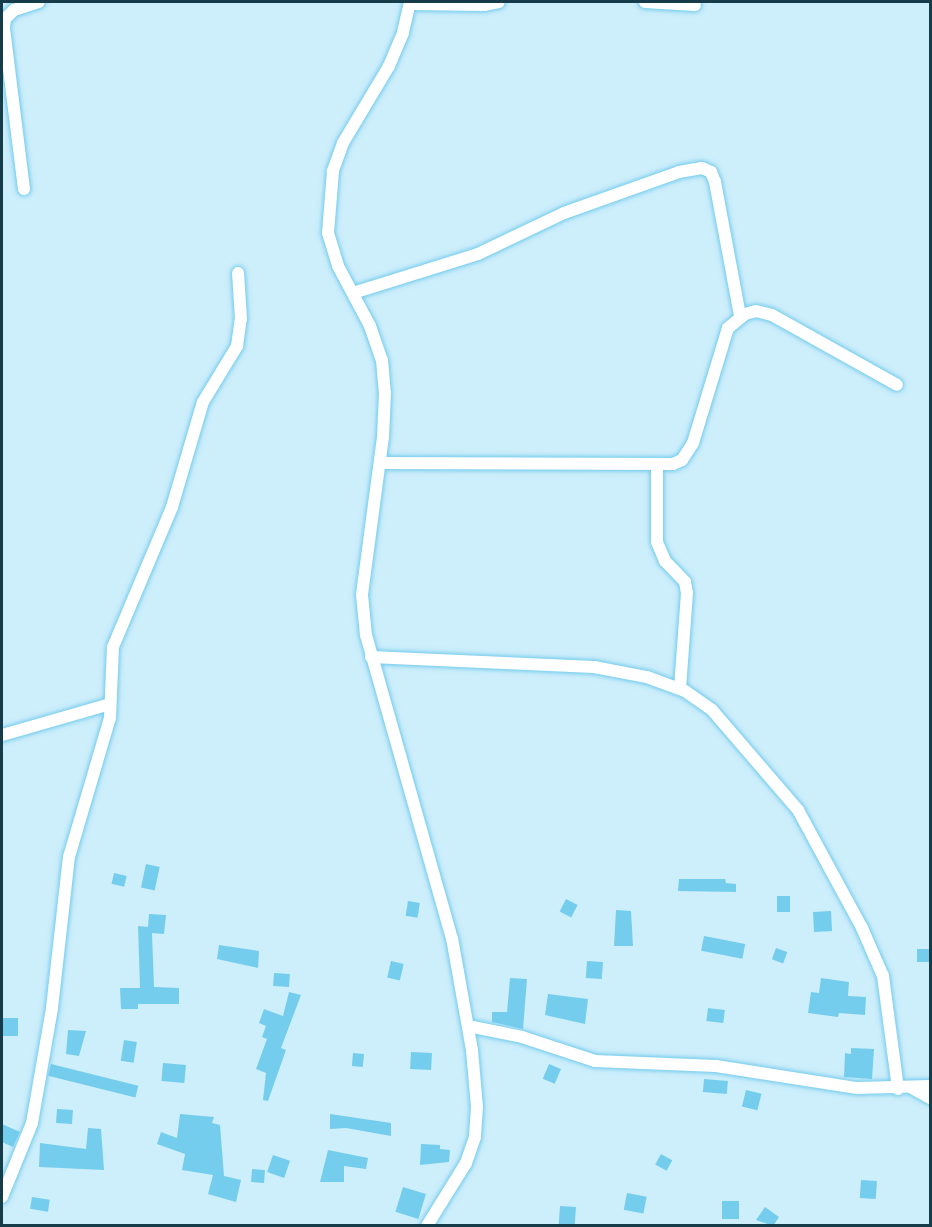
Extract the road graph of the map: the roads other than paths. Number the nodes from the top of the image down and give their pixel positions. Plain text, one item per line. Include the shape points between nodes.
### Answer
1 (39, 2) edge
2 (499, 2) edge
3 (652, 2) edge
4 (410, 3) edge
5 (695, 5) dead end
6 (24, 189) dead end
7 (238, 273) dead end
8 (353, 292) junction
9 (740, 316) junction
10 (897, 385) dead end
11 (380, 463) junction
12 (657, 464) junction
13 (371, 657) junction
14 (680, 689) junction
15 (110, 704) junction
16 (2, 735) edge
17 (468, 1026) junction
18 (930, 1086) edge
19 (912, 1088) junction
20 (898, 1089) junction
21 (930, 1098) edge
22 (2, 1197) edge
23 (427, 1226) edge

1 - 6 street via 14,10 5,20 4,28
2 - 4 street
3 - 5 street
4 - 8 street via 404,33 389,66 343,143 333,171 328,233 338,266
7 - 15 street via 241,319 237,346 203,402 172,507 119,630 113,647
8 - 9 street via 478,254 564,213 679,172 702,168 711,172 715,182
8 - 11 street via 382,360 385,393
9 - 10 street via 756,311 771,315
9 - 12 street via 728,328 687,453 673,464
11 - 12 street
11 - 13 street via 362,595
12 - 14 street via 657,542 665,561 685,582 687,593
13 - 14 street via 594,667 646,677
13 - 17 street via 432,859
14 - 20 street via 712,710 761,766 798,810 828,859 883,976
15 - 16 street
15 - 22 street via 105,742 69,856 52,1008 32,1123
17 - 20 street via 522,1037 595,1061 716,1066 856,1088
17 - 23 street via 477,1107 475,1137 466,1163
18 - 19 street
19 - 20 street
19 - 21 street

